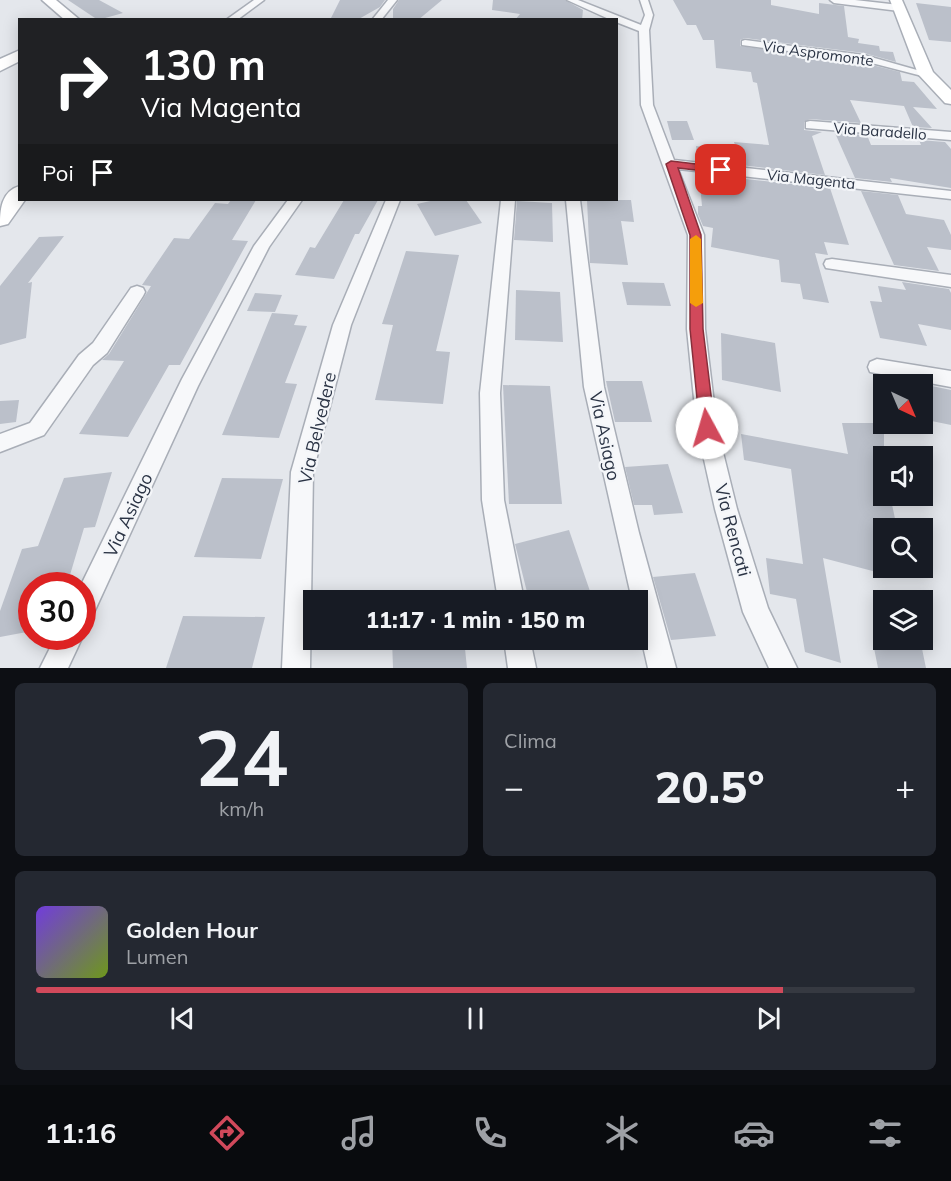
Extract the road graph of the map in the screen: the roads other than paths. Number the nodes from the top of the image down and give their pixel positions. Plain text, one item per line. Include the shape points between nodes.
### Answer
1 (48, 0) edge
2 (260, 0) edge
3 (393, 0) edge
4 (571, 0) edge
5 (644, 0) edge
6 (834, 0) edge
7 (897, 4) edge
8 (72, 18) edge
9 (233, 18) edge
10 (378, 18) edge
11 (644, 30) junction
12 (746, 43) dead end
13 (18, 55) edge
14 (0, 66) edge
15 (926, 74) junction
16 (951, 99) edge
17 (810, 125) dead end
18 (951, 136) edge
19 (671, 164) junction
20 (18, 195) edge
21 (951, 195) edge
22 (294, 201) edge
23 (393, 201) edge
24 (508, 201) edge
25 (573, 201) edge
26 (0, 219) edge
27 (832, 264) dead end
28 (951, 281) edge
29 (137, 292) dead end
30 (877, 367) dead end
31 (951, 379) edge
32 (0, 443) edge
33 (96, 581) edge
34 (508, 590) edge
35 (63, 650) edge
36 (519, 650) edge
37 (54, 668) edge
38 (296, 668) edge
39 (522, 668) edge
40 (662, 668) edge
41 (783, 668) edge

1 - 8 main road
2 - 9 street
3 - 10 street
4 - 11 street via 610,11
5 - 11 street, Via Rencati via 648,15
6 - 7 street
7 - 15 main road
11 - 19 street, Via Rencati via 647,105
12 - 15 street, Via Aspromonte via 864,58
13 - 14 main road
15 - 16 main road
17 - 18 street, Via Baradello
19 - 21 street, Via Magenta
19 - 41 street, Via Rencati via 696,235 696,329 707,428 756,612
20 - 26 main road
22 - 33 street, Via Asiago via 262,246 189,385
23 - 38 street, Via Belvedere via 342,325 302,472
24 - 34 street via 490,393 493,500
25 - 40 street, Via Asiago via 594,387
27 - 28 street
29 - 32 street via 100,348 86,360 37,429
30 - 31 street
35 - 37 street
36 - 39 street

